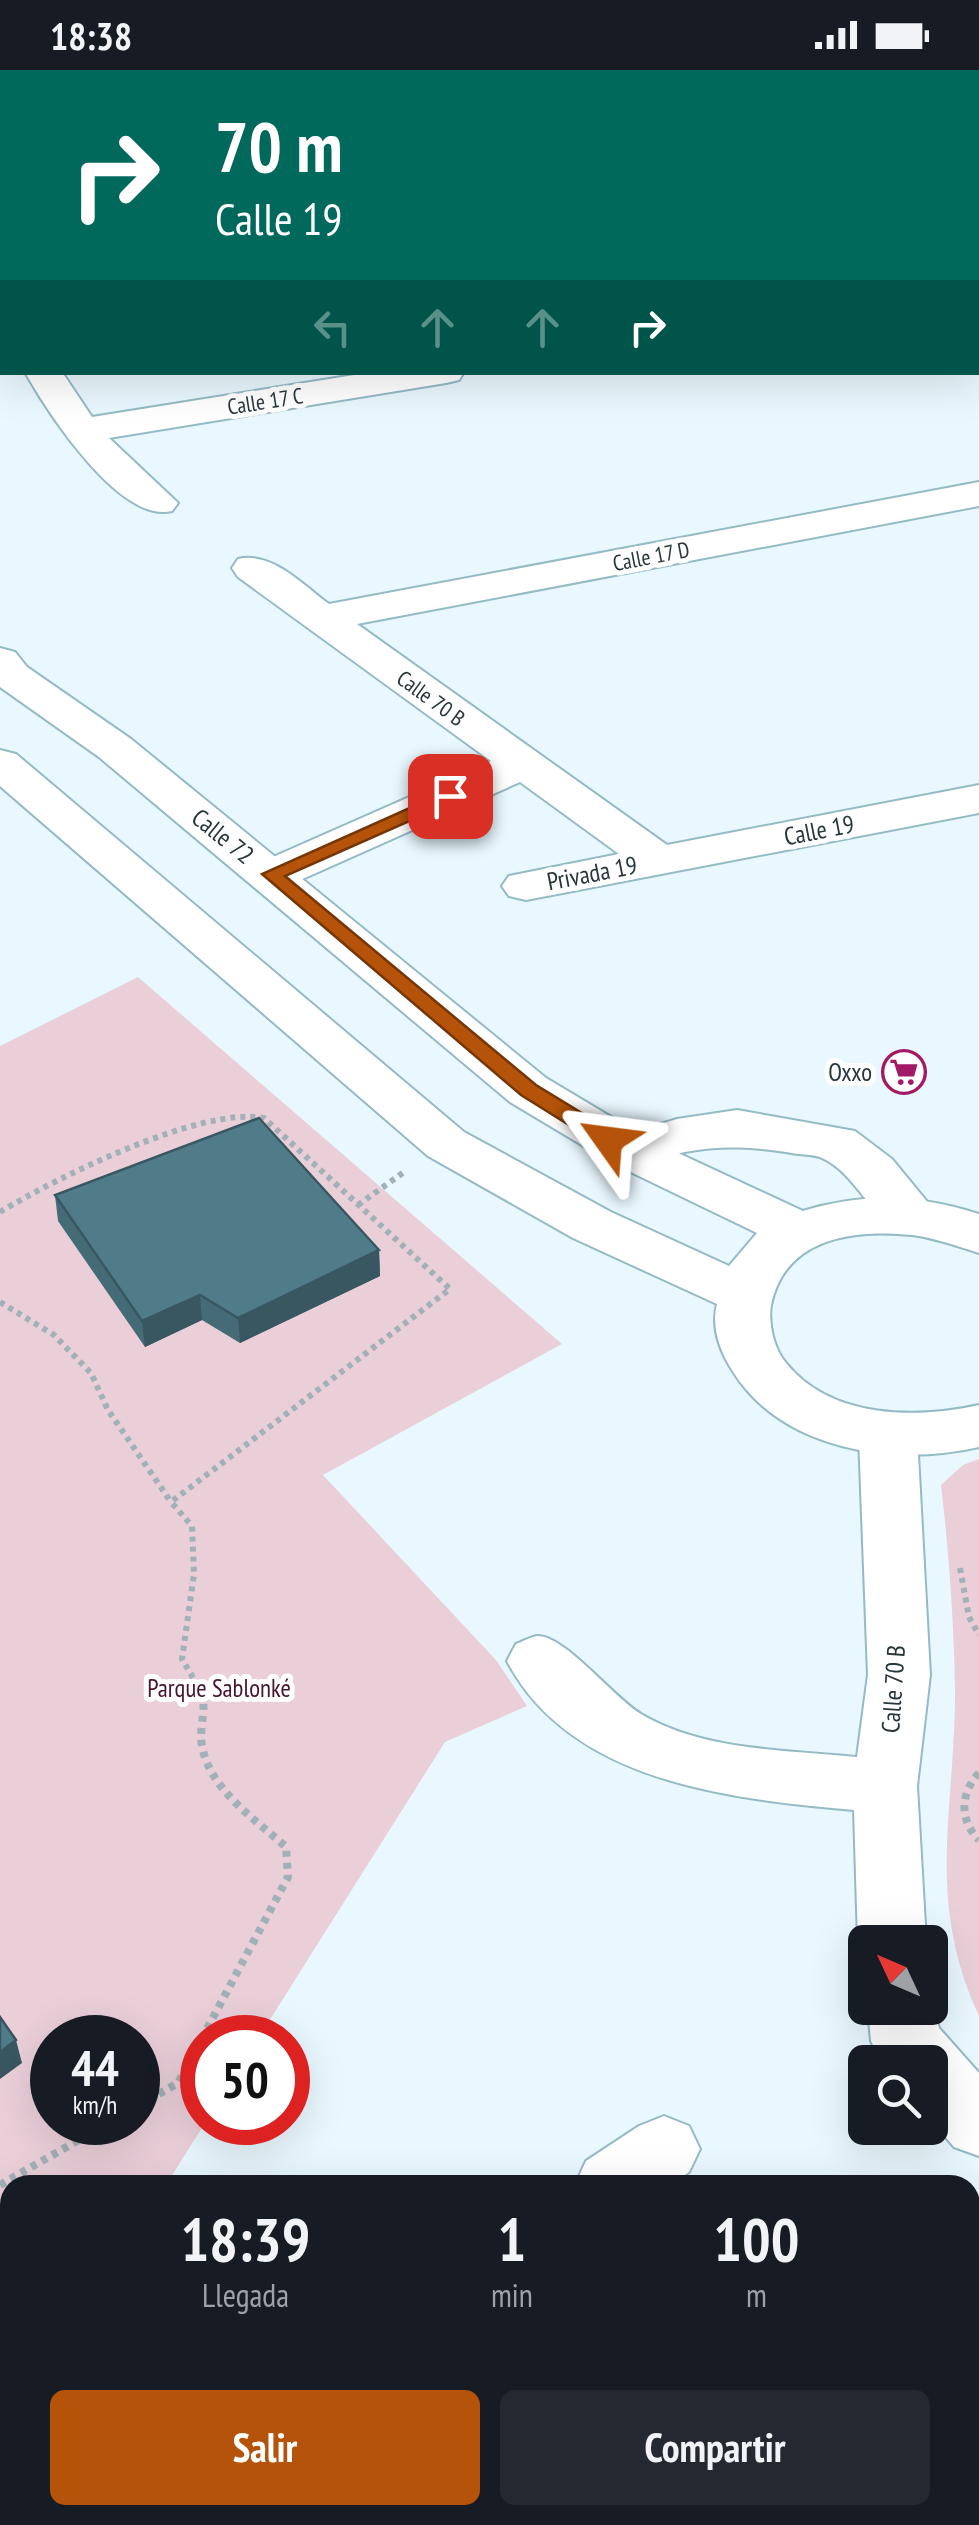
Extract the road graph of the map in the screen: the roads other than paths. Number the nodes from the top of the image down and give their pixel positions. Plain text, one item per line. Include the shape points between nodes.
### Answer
1 (44, 375) edge
2 (427, 375) edge
3 (84, 430) junction
4 (979, 494) edge
5 (158, 503) dead end
6 (252, 568) dead end
7 (322, 618) junction
8 (0, 661) edge
9 (505, 752) junction
10 (0, 764) edge
11 (979, 799) edge
12 (658, 861) junction
13 (257, 862) junction
14 (526, 886) dead end
15 (630, 1151) junction
16 (912, 1215) junction
17 (800, 1232) junction
18 (979, 1234) edge
19 (744, 1294) junction
20 (979, 1426) edge
21 (888, 1436) junction
22 (538, 1661) dead end
23 (884, 1786) junction
24 (891, 1925) edge
25 (948, 2088) edge
26 (979, 2124) edge

1 - 3 street
2 - 3 street, Calle 17 C
3 - 5 street via 120,475
4 - 7 street, Calle 17 D
6 - 7 street, Calle 70 B
7 - 9 street, Calle 70 B
8 - 13 street, Calle 72
9 - 12 street, Calle 70 B
9 - 13 street
10 - 19 street via 446,1144 511,1184
11 - 12 street, Calle 19
12 - 14 street, Privada 19
13 - 15 street, Calle 72 via 528,1090
15 - 16 street via 736,1127 836,1143
15 - 17 street, Calle 72
16 - 17 street via 862,1214
16 - 18 street
17 - 19 street via 764,1258
19 - 21 street via 746,1340 774,1384 824,1418
20 - 21 street via 926,1437
21 - 23 street, Calle 70 B via 899,1675
22 - 23 street via 622,1734 681,1757 740,1771
23 - 24 street, Calle 70 B
25 - 26 street

